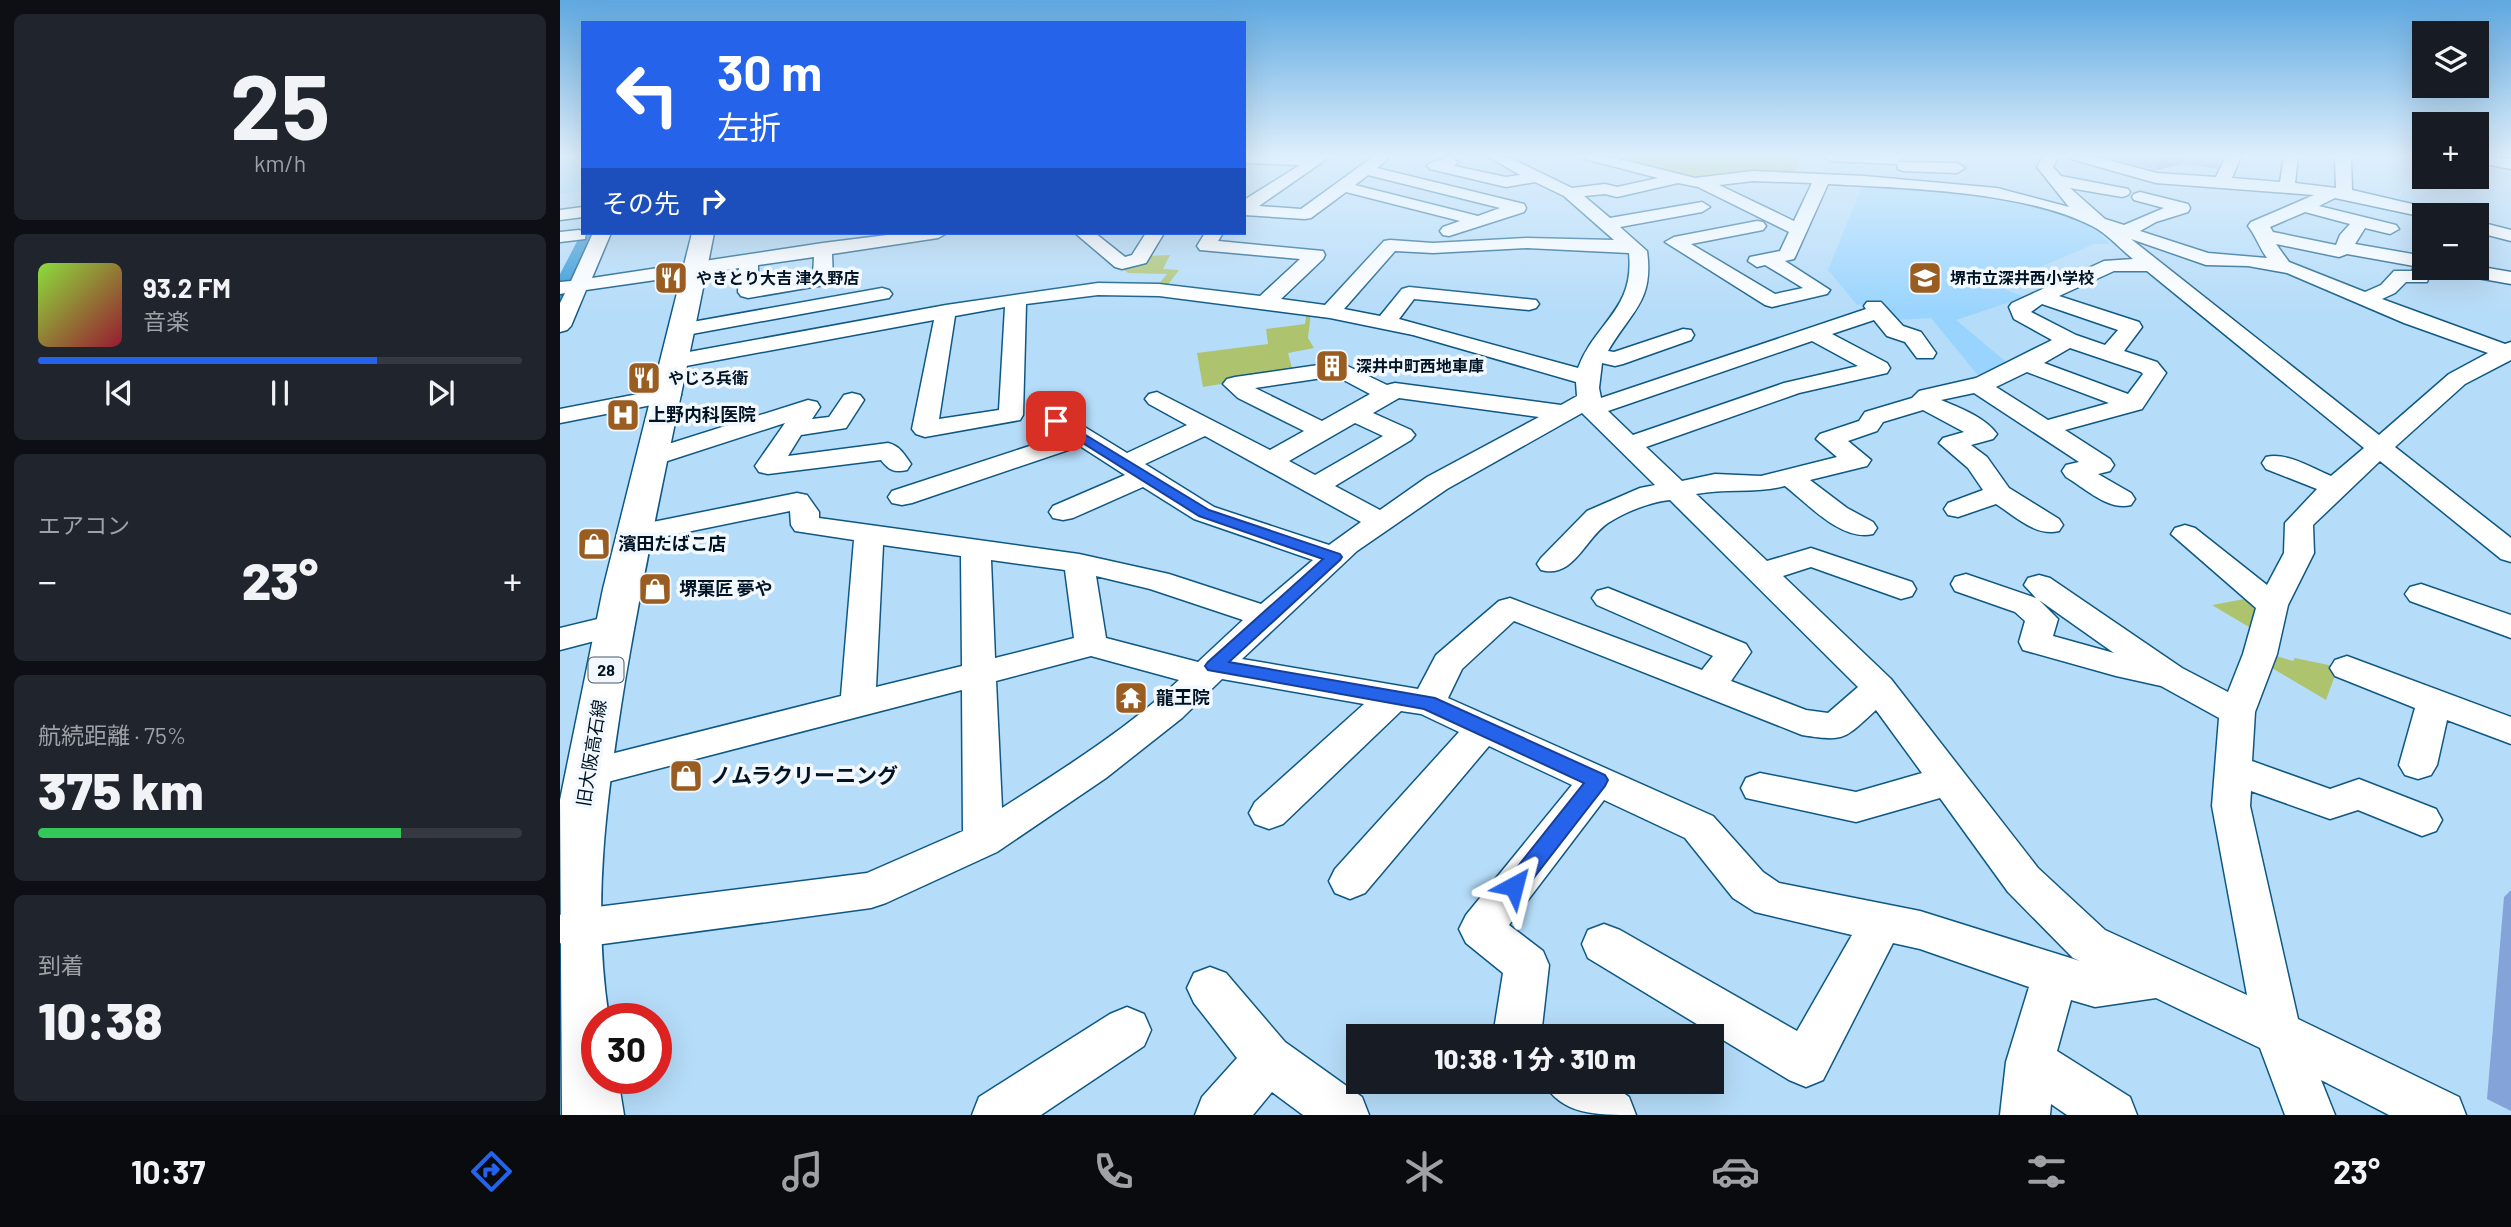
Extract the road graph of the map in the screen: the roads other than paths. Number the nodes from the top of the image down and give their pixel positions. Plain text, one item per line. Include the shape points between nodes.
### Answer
1 (1313, 208) edge
2 (1384, 208) edge
3 (1432, 208) edge
4 (1518, 208) edge
5 (1612, 208) edge
6 (1753, 208) edge
7 (1804, 208) edge
8 (2056, 208) edge
9 (2080, 208) edge
10 (2182, 208) edge
11 (2302, 208) edge
12 (1246, 209) edge
13 (1366, 209) dead end
14 (2299, 209) junction
15 (581, 212) edge
16 (2262, 213) junction
17 (560, 215) edge
18 (1479, 220) junction
19 (2098, 223) junction
20 (1757, 226) dead end
21 (2390, 229) dead end
22 (1798, 230) junction
23 (2489, 230) edge
24 (1449, 231) dead end
25 (2126, 232) junction
26 (600, 235) edge
27 (916, 235) edge
28 (1087, 235) edge
29 (1154, 235) edge
30 (1213, 235) edge
31 (2511, 236) edge
32 (826, 243) edge
33 (1682, 247) junction
34 (1636, 249) junction
35 (699, 250) edge
36 (750, 259) junction
37 (1768, 259) junction
38 (570, 261) edge
39 (2152, 265) junction
40 (1719, 269) junction
41 (2279, 272) junction
42 (2489, 274) edge
43 (2511, 278) edge
44 (882, 294) dead end
45 (2042, 297) junction
46 (1016, 299) junction
47 (2364, 300) junction
48 (1265, 303) junction
49 (1529, 304) dead end
50 (946, 312) junction
51 (1330, 313) junction
52 (1385, 323) junction
53 (560, 326) edge
54 (1814, 334) junction
55 (1683, 335) dead end
56 (2068, 340) junction
57 (2509, 351) edge
58 (1925, 352) dead end
59 (2110, 354) junction
60 (1741, 358) junction
61 (675, 362) junction
62 (2026, 365) junction
63 (1775, 378) junction
64 (1978, 385) junction
65 (1585, 391) junction
66 (1387, 394) junction
67 (1157, 399) dead end
68 (852, 400) dead end
69 (1923, 401) junction
70 (2133, 404) junction
71 (1354, 413) junction
72 (560, 416) edge
73 (1056, 421) dead end
74 (1206, 426) junction
75 (2045, 428) junction
76 (792, 429) junction
77 (1323, 431) junction
78 (1083, 437) junction
79 (1628, 445) junction
80 (2381, 448) junction
81 (652, 458) junction
82 (1270, 461) junction
83 (2275, 463) dead end
84 (898, 464) dead end
85 (1135, 470) junction
86 (1790, 477) junction
87 (1315, 485) junction
88 (2335, 487) junction
89 (1676, 491) junction
90 (1999, 494) junction
91 (902, 497) dead end
92 (2121, 499) dead end
93 (1958, 509) dead end
94 (1063, 512) dead end
95 (1381, 522) junction
96 (2049, 525) dead end
97 (1863, 528) dead end
98 (633, 534) junction
99 (869, 534) junction
100 (2185, 534) dead end
101 (976, 548) junction
102 (2511, 553) edge
103 (1334, 557) junction
104 (1079, 562) junction
105 (1552, 564) dead end
106 (1762, 573) junction
107 (1966, 584) dead end
108 (2039, 585) dead end
109 (1901, 589) dead end
110 (2421, 594) dead end
111 (1608, 598) dead end
112 (2272, 605) junction
113 (1266, 617) junction
114 (1657, 618) junction
115 (614, 626) junction
116 (2511, 627) edge
117 (560, 639) edge
118 (1091, 645) junction
119 (1625, 653) junction
120 (2347, 668) dead end
121 (1209, 671) junction
122 (979, 675) junction
123 (2170, 676) junction
124 (1709, 686) junction
125 (1879, 688) junction
126 (1410, 701) junction
127 (2434, 702) junction
128 (859, 705) junction
129 (2237, 712) junction
130 (1483, 729) junction
131 (2511, 732) edge
132 (2418, 765) dead end
133 (2235, 770) junction
134 (588, 773) junction
135 (1598, 780) junction
136 (1948, 781) junction
137 (1760, 788) dead end
138 (1269, 813) dead end
139 (2423, 820) dead end
140 (984, 841) junction
141 (1350, 881) dead end
142 (1882, 922) junction
143 (573, 929) junction
144 (1604, 944) dead end
145 (2055, 975) junction
146 (2157, 977) junction
147 (1210, 988) dead end
148 (569, 990) edge
149 (1519, 1024) edge
150 (1127, 1030) dead end
151 (2278, 1032) junction
152 (1268, 1059) junction
153 (2030, 1062) junction
154 (1584, 1094) edge
155 (593, 1115) edge
156 (997, 1115) edge
157 (1220, 1115) edge
158 (1344, 1115) edge
159 (1611, 1115) edge
160 (2025, 1115) edge
161 (2112, 1115) edge
162 (2310, 1115) edge
163 (2441, 1115) edge

1 - 12 street via 1305,214
2 - 13 street
3 - 18 street
4 - 18 street
5 - 34 street
6 - 22 street
7 - 22 street
8 - 19 street
9 - 19 street
10 - 25 street
11 - 14 street
14 - 16 street
14 - 21 street
15 - 17 street
16 - 41 street via 2267,246
16 - 47 street via 2339,251 2350,237 2424,262 2420,278 2401,275 2388,289
18 - 24 street
19 - 25 street
19 - 39 street
20 - 33 street via 1674,242
22 - 37 street via 1787,255
23 - 31 street
25 - 41 street via 2196,257 2233,260
26 - 38 street
27 - 32 street
28 - 29 street via 1122,263 1139,259
30 - 48 street via 1206,246 1316,255
32 - 36 street
32 - 36 street via 823,280 748,292
33 - 34 street via 1659,252
33 - 40 street
34 - 51 street via 1527,243 1433,248 1390,245
34 - 65 street via 1639,283
35 - 36 street
35 - 38 street
35 - 61 main road, 旧大阪高石線 / 28
37 - 40 street
37 - 40 street via 1820,290 1772,301
38 - 53 street
39 - 45 street via 2111,265
39 - 80 street
41 - 47 street
42 - 43 street
44 - 61 street
45 - 56 street via 2020,307 2021,315
45 - 59 street via 2131,327
46 - 48 street via 1111,289
46 - 50 street
46 - 50 street via 1011,415 925,429
47 - 57 street
48 - 51 street
49 - 52 street via 1409,293
50 - 61 street
51 - 52 street
52 - 65 street via 1465,341
54 - 58 street via 1876,309 1895,331 1913,337
54 - 60 street
54 - 63 street via 1879,368
55 - 65 street via 1615,359
56 - 59 street
56 - 62 street
57 - 80 street via 2457,379
59 - 70 street via 2155,373
60 - 63 street
60 - 65 street
61 - 72 street
61 - 81 main road, 旧大阪高石線 / 28
62 - 64 street
62 - 70 street
63 - 79 street
64 - 69 street via 1927,396
64 - 75 street
65 - 66 street via 1395,390
65 - 79 street
65 - 95 street
66 - 71 street
66 - 77 street via 1339,369 1235,384
67 - 74 street
68 - 76 street via 837,423
69 - 86 street via 1874,417 1868,426 1829,439 1858,460
69 - 90 street via 1984,434 1952,443 1978,463
70 - 75 street
71 - 77 street
71 - 87 street via 1402,435
73 - 78 street
74 - 82 street
74 - 85 street
75 - 92 street via 2101,464 2075,471
76 - 81 street via 808,407
76 - 84 street via 768,466 888,451
77 - 82 street
78 - 85 street
78 - 91 street
79 - 89 street
80 - 88 street
80 - 102 street
81 - 98 main road, 旧大阪高石線 / 28
82 - 87 street
83 - 88 street
85 - 94 street
85 - 103 street via 1204,513
86 - 89 street via 1761,484 1715,482
86 - 97 street
87 - 95 street
88 - 112 street via 2299,523 2299,553
89 - 105 street via 1650,494 1597,517
89 - 106 street
90 - 93 street
90 - 96 street
95 - 103 street
98 - 99 street via 797,501 805,512 805,525
98 - 115 main road, 旧大阪高石線 / 28
99 - 101 street
99 - 128 street
100 - 112 street
101 - 104 street
101 - 122 street
103 - 113 street
104 - 113 street
104 - 118 street
106 - 109 street via 1811,557
106 - 125 street
107 - 123 street via 2026,605 2042,619 2035,642
108 - 123 street
110 - 116 street
111 - 114 street
112 - 129 street via 2260,654
113 - 121 street
114 - 119 street
114 - 124 street via 1734,652
115 - 117 street
115 - 134 main road, 旧大阪高石線 / 28
118 - 121 street
118 - 122 street
119 - 124 street
119 - 126 street via 1510,608
120 - 127 street
121 - 126 street
121 - 140 street via 1170,709 1093,768
122 - 128 street
122 - 140 street
123 - 129 street
124 - 125 street via 1802,723 1835,727
125 - 136 street
126 - 130 street
126 - 138 street
127 - 131 street
127 - 132 street
128 - 134 street
129 - 133 street
130 - 135 street
130 - 141 street
133 - 139 street via 2330,804 2359,794
133 - 151 street via 2231,806
134 - 143 main road, 旧大阪高石線 / 28
135 - 142 street via 1699,827 1748,885 1770,899
135 - 149 street via 1481,929 1527,965
136 - 137 street via 1856,807
136 - 146 street via 2023,880 2089,944
140 - 143 street via 871,890
142 - 144 street via 1806,1063
142 - 145 street
143 - 148 main road, 旧大阪高石線 / 28
145 - 146 street via 2095,986
145 - 153 street
146 - 151 street
147 - 152 street
148 - 155 main road, 旧大阪高石線 / 28
150 - 156 street
151 - 162 street
151 - 163 street
152 - 157 street
152 - 158 street
153 - 160 street
153 - 161 street
154 - 159 street

